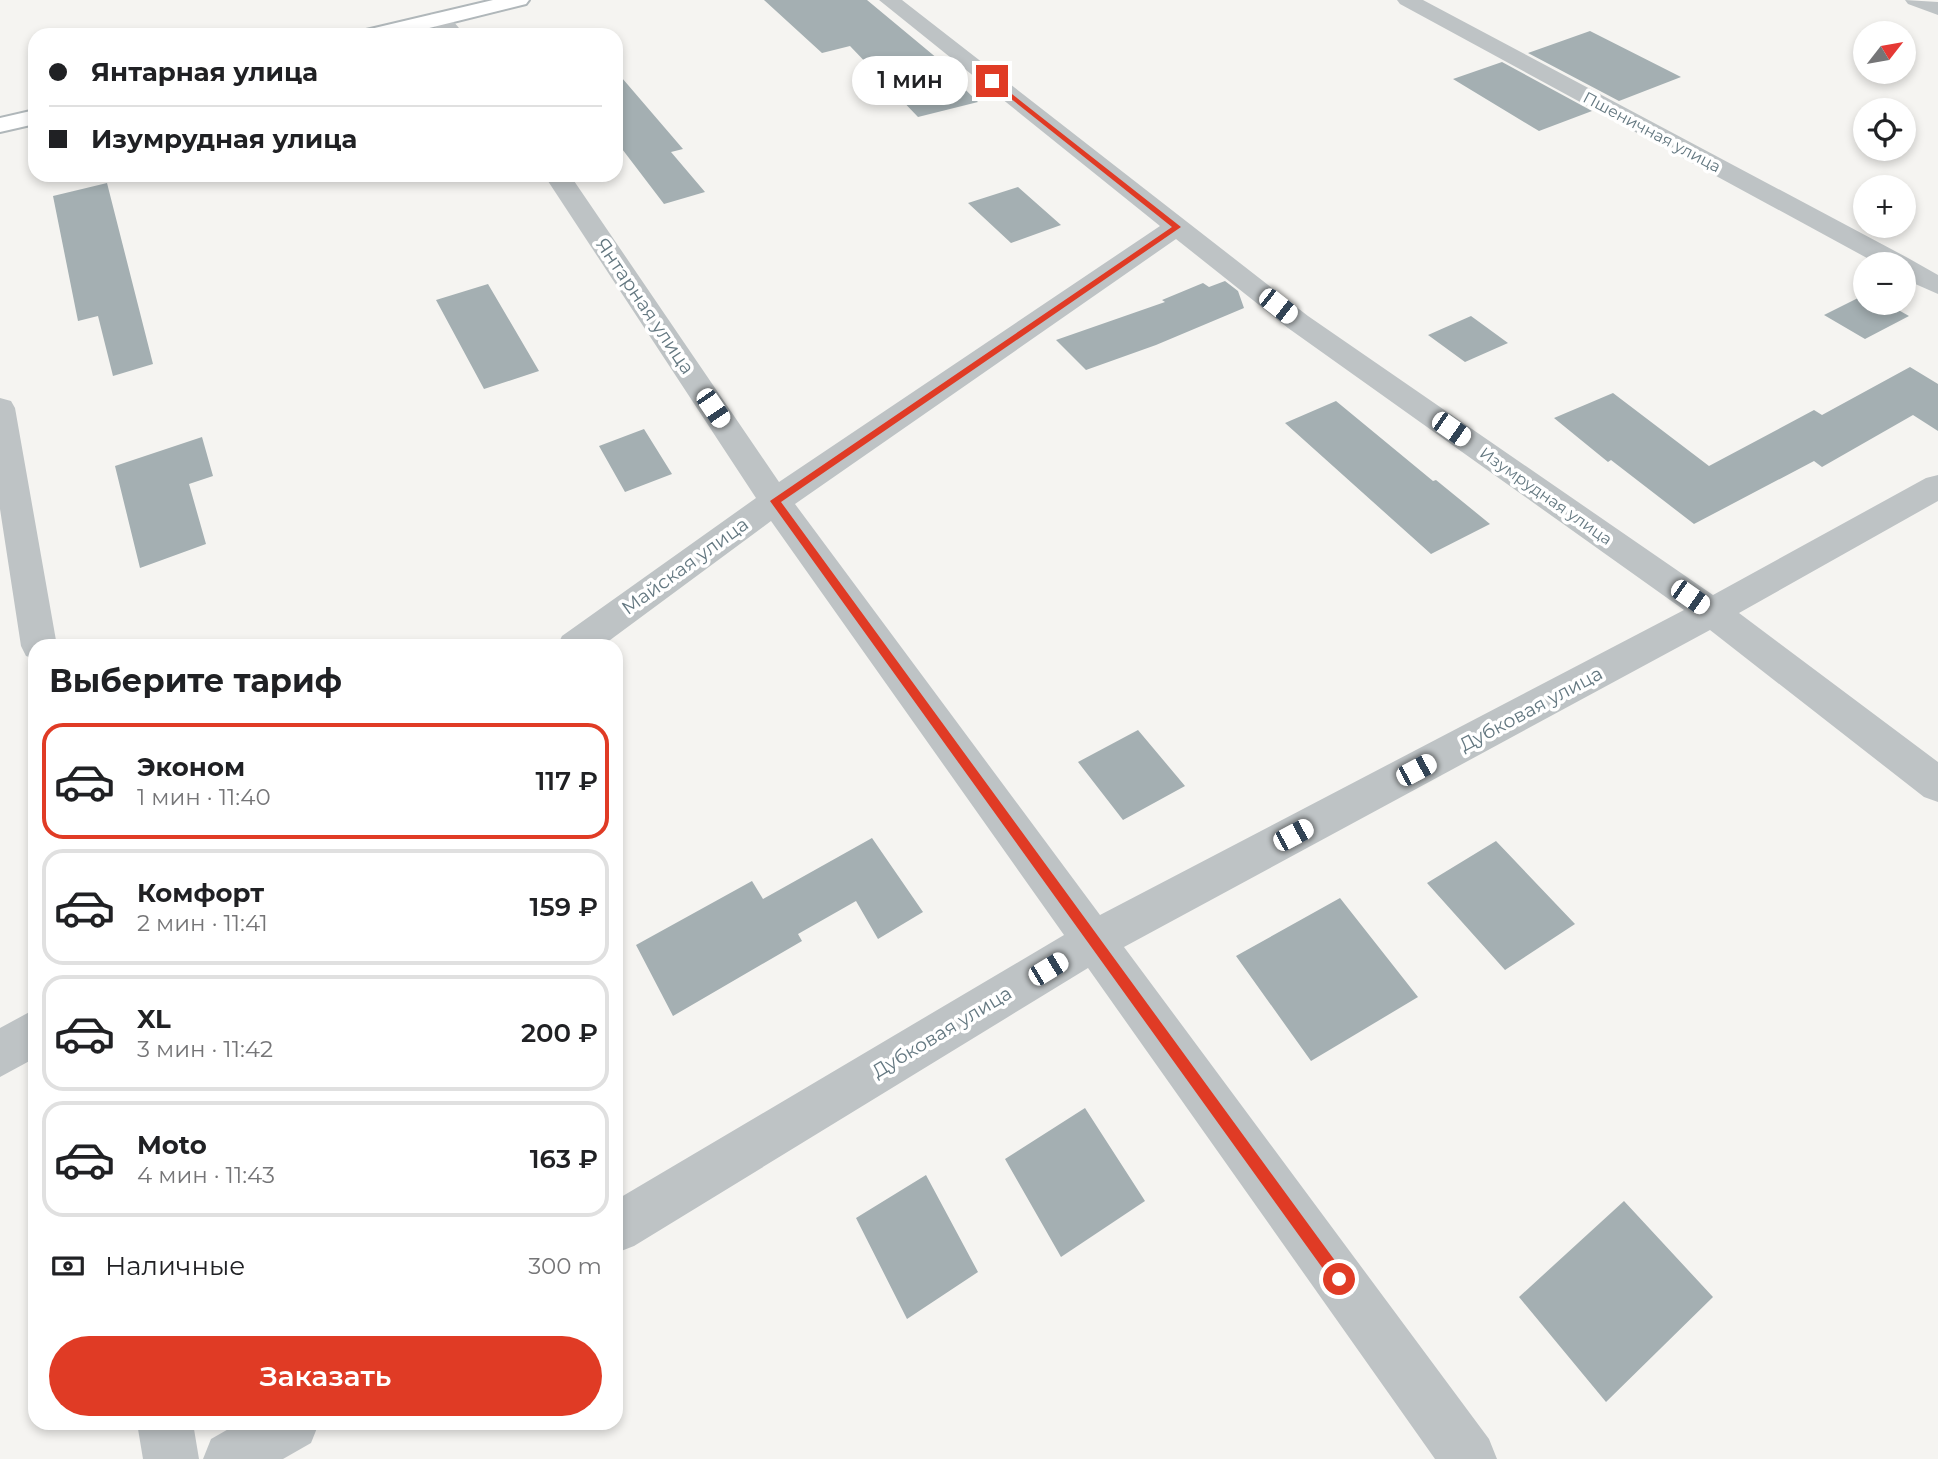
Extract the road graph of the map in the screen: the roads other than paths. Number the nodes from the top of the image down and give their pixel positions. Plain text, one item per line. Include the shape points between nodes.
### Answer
1 (519, 0) edge
2 (889, 0) edge
3 (1407, 0) edge
4 (1915, 0) edge
5 (1938, 9) edge
6 (446, 27) edge
7 (28, 119) edge
8 (0, 125) edge
9 (562, 182) edge
10 (1177, 227) junction
11 (1876, 252) edge
12 (1916, 274) edge
13 (1938, 286) edge
14 (0, 408) edge
15 (1938, 486) edge
16 (775, 501) junction
17 (11, 547) edge
18 (1712, 612) junction
19 (37, 639) edge
20 (585, 639) edge
21 (1938, 785) edge
22 (1096, 940) junction
23 (28, 1036) edge
24 (0, 1054) edge
25 (623, 1224) edge
26 (166, 1430) edge
27 (279, 1430) edge
28 (171, 1459) edge
29 (231, 1459) edge
30 (1469, 1459) edge

1 - 6 main road
2 - 10 street, Изумрудная улица
3 - 11 street, Пшеничная улица
4 - 5 street
7 - 8 main road
9 - 16 street, Янтарная улица
10 - 16 street, Майская улица
10 - 18 street, Изумрудная улица via 1298,321
12 - 13 street
14 - 17 street
15 - 18 street, Дубковая улица
16 - 20 street, Майская улица
16 - 22 street, Янтарная улица
17 - 19 street
18 - 21 street, Изумрудная улица
18 - 22 street, Дубковая улица
22 - 25 street, Дубковая улица
22 - 30 street, Янтарная улица
23 - 24 street
26 - 28 street
27 - 29 street

